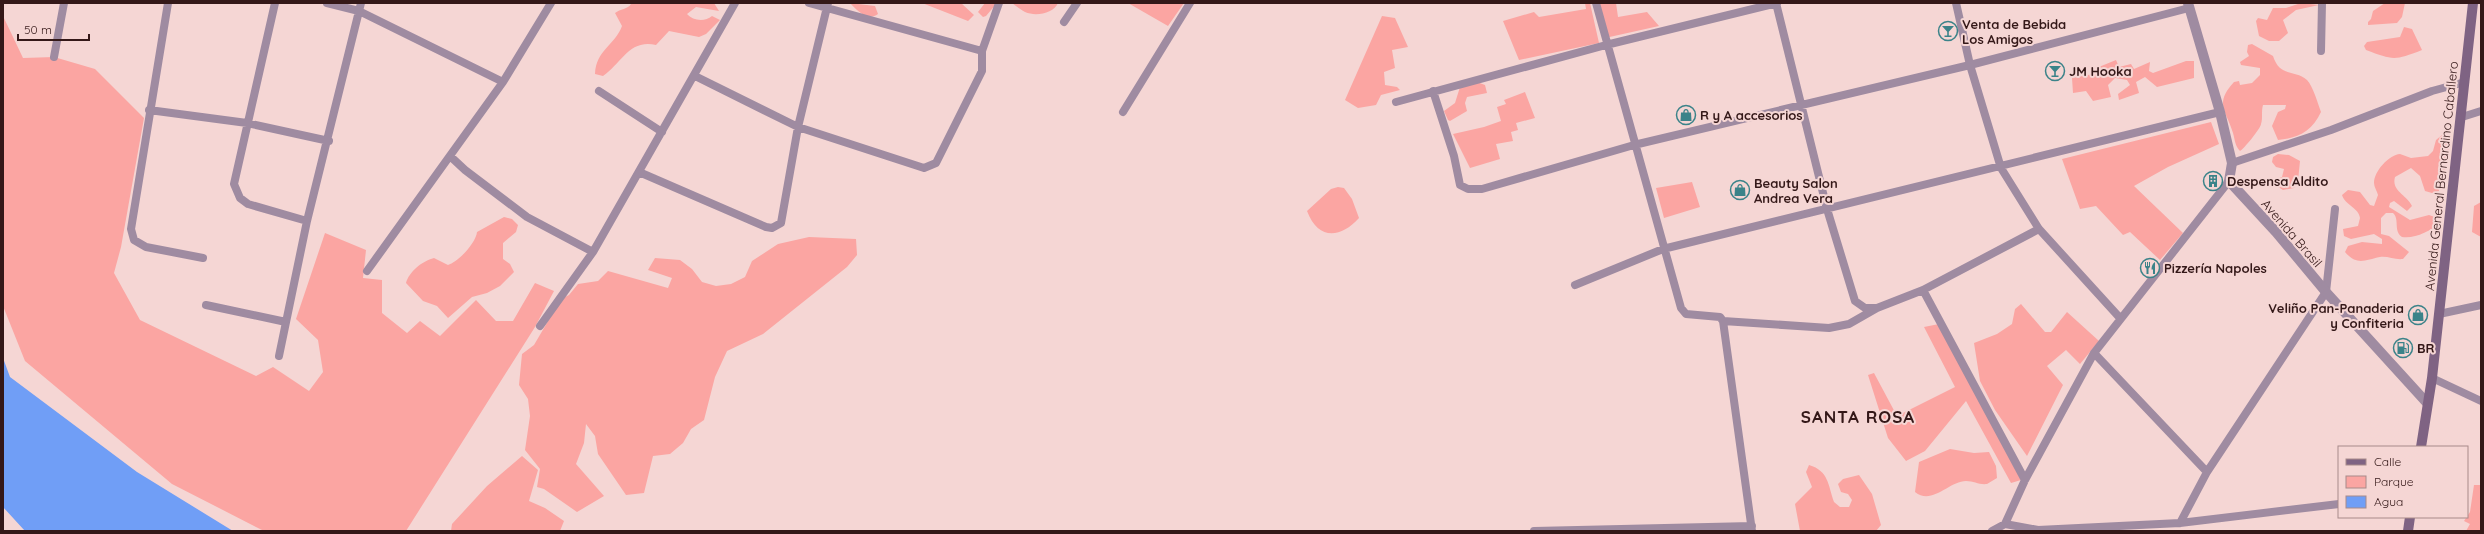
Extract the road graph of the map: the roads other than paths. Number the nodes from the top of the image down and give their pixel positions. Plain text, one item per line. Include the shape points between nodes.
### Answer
1 (64, 3) edge
2 (168, 3) edge
3 (275, 3) edge
4 (327, 3) edge
5 (551, 3) edge
6 (735, 3) edge
7 (809, 3) edge
8 (999, 3) edge
9 (1077, 3) edge
10 (1190, 3) edge
11 (1596, 3) edge
12 (1776, 3) edge
13 (1956, 3) edge
14 (2322, 3) edge
15 (2473, 3) edge
16 (827, 5) edge
17 (2188, 6) edge
18 (360, 7) edge
19 (1064, 22) dead end
20 (1606, 45) junction
21 (982, 51) junction
22 (2321, 52) dead end
23 (54, 57) dead end
24 (1970, 65) junction
25 (695, 76) junction
26 (503, 82) junction
27 (2465, 82) junction
28 (598, 91) dead end
29 (1433, 91) junction
30 (1396, 102) dead end
31 (1800, 106) junction
32 (149, 110) junction
33 (2481, 111) edge
34 (1123, 112) dead end
35 (2220, 112) junction
36 (2462, 117) junction
37 (247, 123) junction
38 (798, 127) junction
39 (662, 132) junction
40 (329, 140) junction
41 (1634, 145) junction
42 (450, 156) junction
43 (2232, 163) junction
44 (2001, 168) junction
45 (639, 172) junction
46 (2229, 181) junction
47 (1827, 209) junction
48 (2336, 209) dead end
49 (308, 221) junction
50 (2039, 229) junction
51 (1662, 249) junction
52 (593, 252) junction
53 (203, 258) dead end
54 (367, 271) dead end
55 (1575, 285) dead end
56 (1923, 290) junction
57 (2326, 292) junction
58 (206, 305) dead end
59 (2481, 305) edge
60 (1877, 308) junction
61 (2439, 314) junction
62 (2120, 318) junction
63 (1723, 321) junction
64 (286, 322) junction
65 (540, 326) dead end
66 (2094, 353) junction
67 (279, 356) dead end
68 (2432, 378) junction
69 (2481, 401) edge
70 (2427, 403) junction
71 (2421, 446) edge
72 (2207, 472) junction
73 (2025, 480) junction
74 (2338, 504) edge
75 (2410, 518) edge
76 (2180, 523) junction
77 (2005, 524) junction
78 (1752, 529) edge
79 (1586, 530) edge
80 (1534, 531) edge
81 (1992, 531) edge
82 (2408, 531) edge

1 - 23 street
2 - 32 street
3 - 37 street
4 - 18 street
5 - 26 street
6 - 25 street
7 - 16 street
8 - 21 street
9 - 19 street
10 - 34 street
11 - 20 street
12 - 20 street
12 - 31 street
13 - 24 street
14 - 22 street
15 - 27 main road, Avenida General Bernardino Caballero
16 - 21 street
16 - 38 street
17 - 24 street
17 - 35 street
18 - 26 street
18 - 40 street
20 - 29 street
20 - 41 street
21 - 38 street via 982,71 936,163 924,168
24 - 31 street
24 - 44 street
25 - 38 street
25 - 39 street
26 - 42 street
27 - 36 main road, Avenida General Bernardino Caballero
27 - 43 street via 2432,91 2331,130
28 - 39 street
29 - 30 street
29 - 41 street via 1454,156 1460,185 1468,189 1482,189
31 - 41 street
31 - 47 street
32 - 37 street
32 - 53 street via 131,229 134,240 146,247
33 - 36 street
35 - 43 street
35 - 44 street
36 - 61 main road, Avenida General Bernardino Caballero
37 - 40 street
37 - 49 street via 234,184 240,198 248,204
38 - 45 street via 783,217 781,223 772,228
39 - 45 street
40 - 49 street
41 - 51 street
42 - 52 street via 527,217
42 - 54 street
43 - 46 street
44 - 47 street
44 - 50 street
45 - 52 street
46 - 57 street, Avenida Brasil
46 - 62 street
47 - 51 street
47 - 60 street via 1855,301 1865,308
48 - 57 street
49 - 64 street
50 - 56 street
50 - 62 street
51 - 55 street
51 - 63 street via 1681,308 1686,314 1715,315
52 - 65 street
56 - 60 street
56 - 73 street
57 - 70 street, Avenida Brasil
57 - 72 street
58 - 64 street
59 - 61 street
60 - 63 street via 1849,324 1829,328
61 - 68 main road, Avenida General Bernardino Caballero
62 - 66 street
63 - 78 street
64 - 67 street
66 - 72 street
66 - 73 street
68 - 69 street
68 - 70 main road, Avenida General Bernardino Caballero
70 - 71 main road, Avenida General Bernardino Caballero
72 - 76 street
73 - 77 street
74 - 76 street
75 - 82 main road
76 - 77 street via 2038,530
77 - 81 street
78 - 79 street
79 - 80 street

